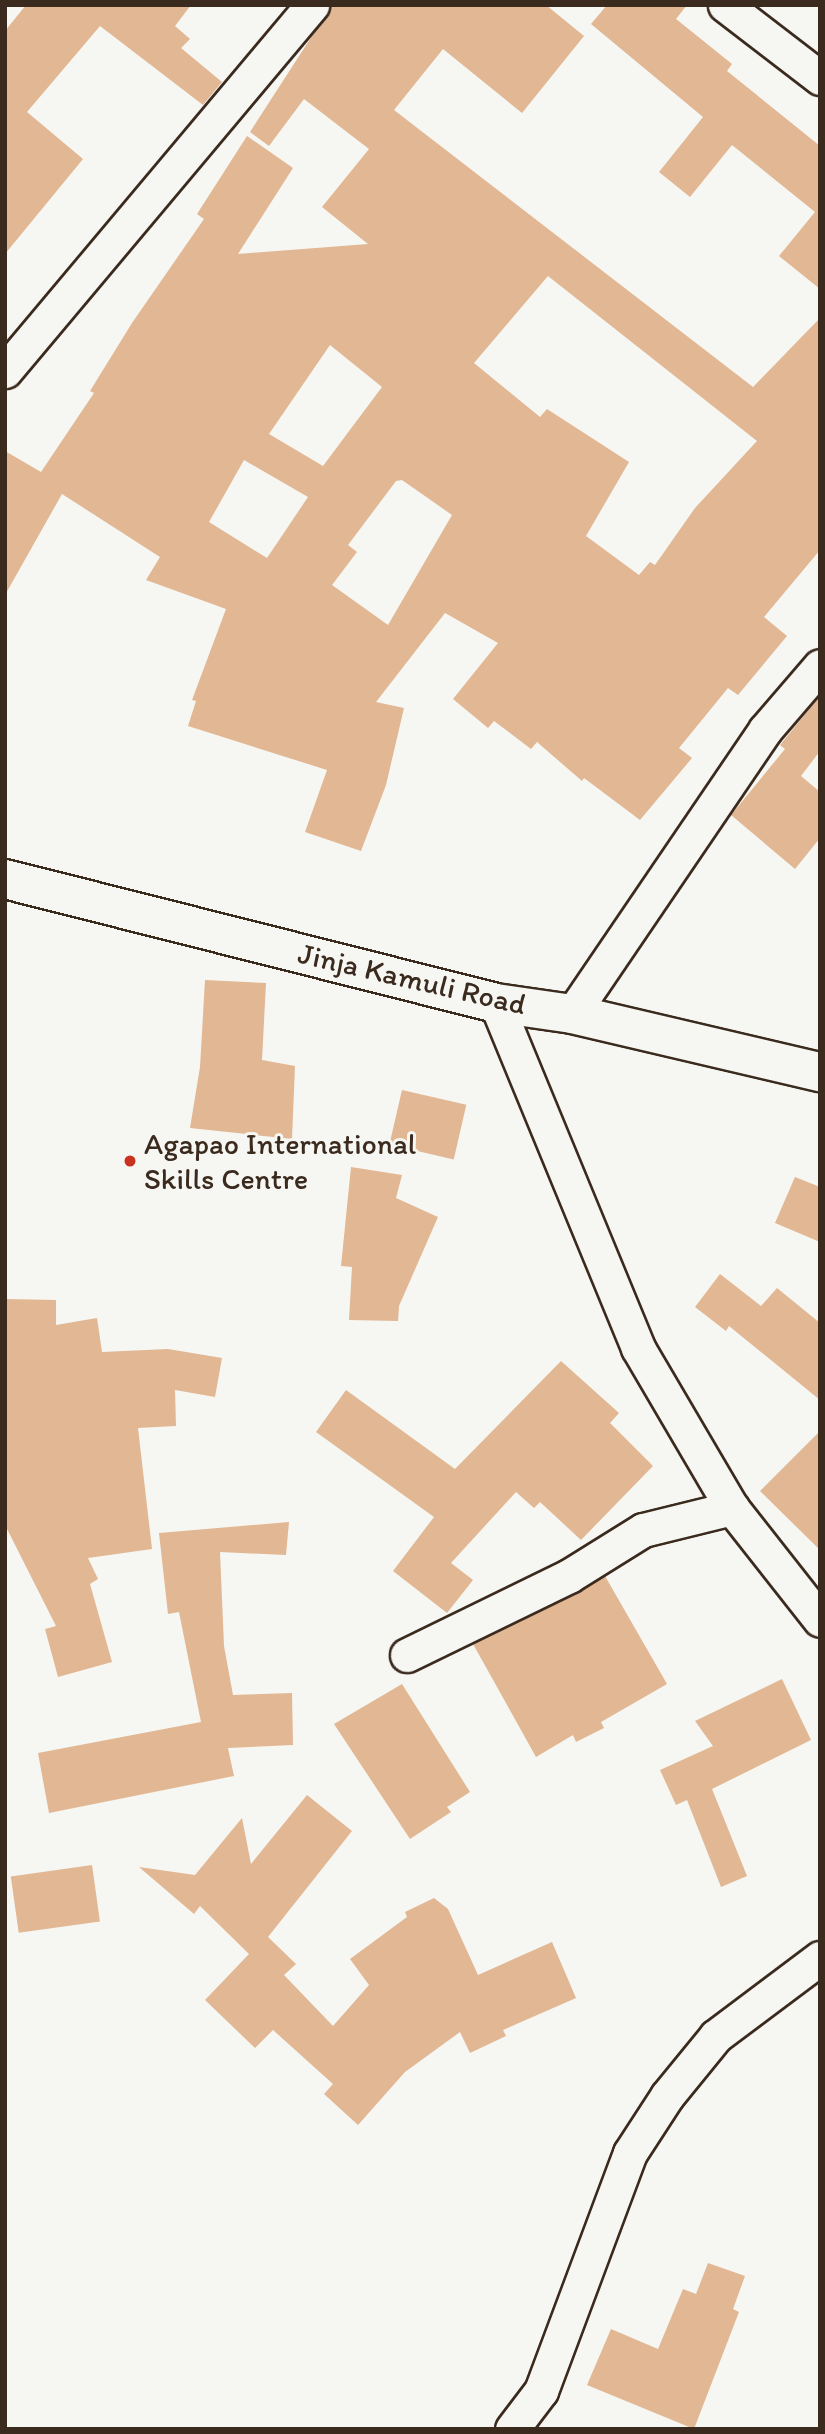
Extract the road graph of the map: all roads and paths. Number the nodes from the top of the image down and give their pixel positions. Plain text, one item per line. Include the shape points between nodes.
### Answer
1 (312, 5) edge
2 (726, 5) edge
3 (820, 78) edge
4 (5, 371) edge
5 (820, 666) edge
6 (5, 879) edge
7 (496, 1003) junction
8 (572, 1014) junction
9 (820, 1072) edge
10 (732, 1508) junction
11 (820, 1620) edge
12 (407, 1655) dead end
13 (820, 1958) edge
14 (512, 2429) edge

1 - 4 street
2 - 3 street
5 - 8 street via 765,730
6 - 7 main road, Jinja Kamuli Road
7 - 8 main road, Jinja Kamuli Road
7 - 10 street via 638,1348
8 - 9 main road, Jinja Kamuli Road
10 - 11 street
10 - 12 street via 643,1530 569,1576
13 - 14 street via 716,2036 667,2096 630,2153 541,2391

